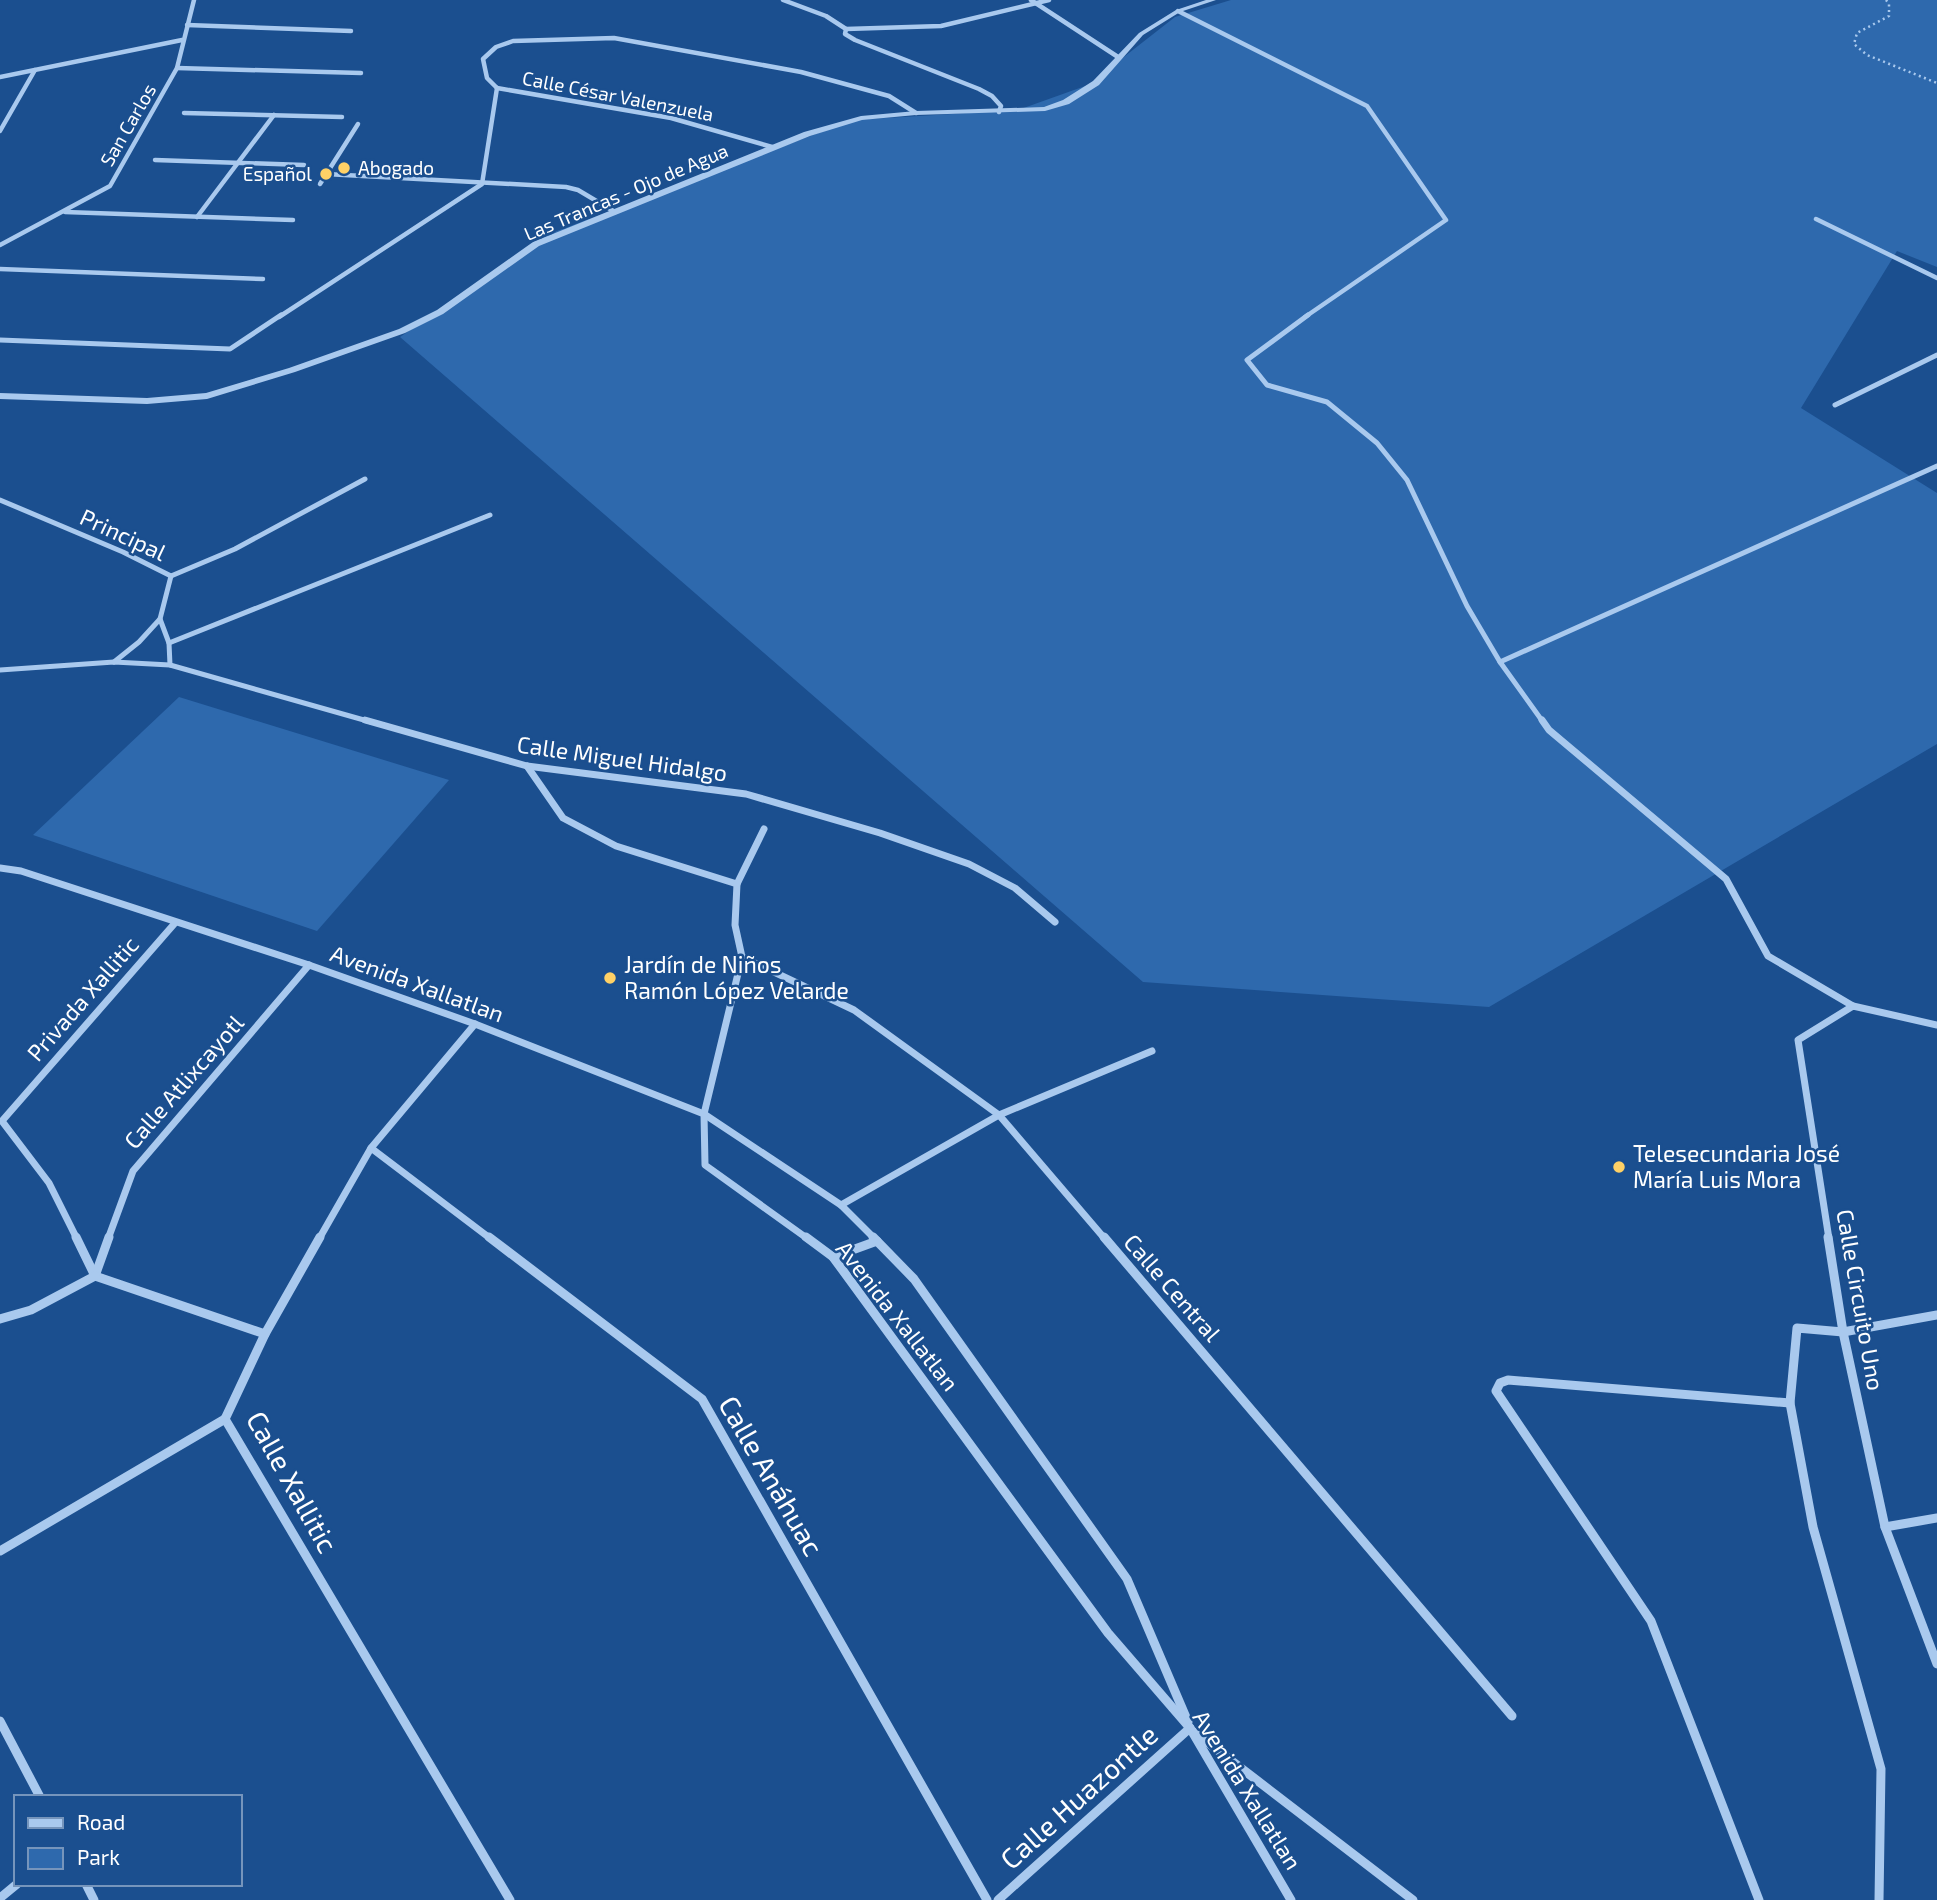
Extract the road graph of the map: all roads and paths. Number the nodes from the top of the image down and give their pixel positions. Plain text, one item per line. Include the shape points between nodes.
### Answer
1 (194, 0) edge
2 (783, 0) edge
3 (1031, 0) edge
4 (1049, 0) edge
5 (1213, 0) edge
6 (1886, 0) edge
7 (1036, 5) junction
8 (1178, 11) junction
9 (187, 25) junction
10 (846, 29) junction
11 (351, 31) dead end
12 (182, 40) junction
13 (1118, 57) junction
14 (177, 68) junction
15 (35, 70) junction
16 (361, 73) dead end
17 (0, 77) edge
18 (1937, 83) edge
19 (497, 88) junction
20 (999, 112) junction
21 (184, 113) dead end
22 (916, 113) junction
23 (274, 115) junction
24 (342, 117) dead end
25 (358, 124) dead end
26 (0, 131) edge
27 (772, 147) junction
28 (155, 160) dead end
29 (240, 164) junction
30 (304, 165) dead end
31 (326, 174) junction
32 (320, 184) dead end
33 (482, 184) junction
34 (64, 212) junction
35 (615, 212) junction
36 (197, 217) junction
37 (1815, 219) dead end
38 (293, 220) dead end
39 (0, 245) edge
40 (0, 269) edge
41 (1937, 278) edge
42 (263, 279) dead end
43 (0, 341) edge
44 (1937, 355) edge
45 (0, 396) edge
46 (1835, 405) dead end
47 (1937, 467) edge
48 (365, 479) dead end
49 (0, 500) edge
50 (490, 515) dead end
51 (171, 576) junction
52 (160, 619) junction
53 (169, 643) junction
54 (114, 662) junction
55 (1500, 662) junction
56 (170, 665) junction
57 (0, 670) edge
58 (527, 766) junction
59 (764, 829) dead end
60 (0, 869) edge
61 (737, 884) junction
62 (1055, 922) dead end
63 (175, 923) junction
64 (742, 957) junction
65 (309, 965) junction
66 (1853, 1006) junction
67 (475, 1024) junction
68 (1937, 1025) edge
69 (1152, 1051) dead end
70 (704, 1114) junction
71 (999, 1115) junction
72 (371, 1148) junction
73 (841, 1205) junction
74 (877, 1241) junction
75 (833, 1257) junction
76 (95, 1276) junction
77 (1937, 1315) edge
78 (0, 1320) edge
79 (1843, 1332) junction
80 (265, 1334) junction
81 (1790, 1403) junction
82 (225, 1419) junction
83 (1937, 1518) edge
84 (1885, 1527) junction
85 (0, 1551) edge
86 (1937, 1664) edge
87 (1513, 1716) dead end
88 (0, 1721) edge
89 (1190, 1728) junction
90 (39, 1795) edge
91 (15, 1886) edge
92 (0, 1898) edge
93 (510, 1900) edge
94 (987, 1900) edge
95 (998, 1900) edge
96 (1291, 1900) edge
97 (1413, 1900) edge
98 (1759, 1900) edge
99 (1879, 1900) edge

1 - 9 street, San Carlos
2 - 10 street
3 - 7 street
4 - 7 street
5 - 8 street, Las Trancas - Ojo de Agua
6 - 18 path via 1889,16 1857,33 1854,44 1867,55
7 - 10 street via 941,26
7 - 13 street
8 - 13 street, Las Trancas - Ojo de Agua via 1141,34
8 - 55 street via 1367,106 1446,220 1247,360 1267,385 1327,402 1377,443 1407,480 1467,606
9 - 11 street
9 - 12 street, San Carlos
10 - 20 street via 845,34 855,40 992,96 1001,106
12 - 14 street, San Carlos
12 - 15 street
13 - 20 street, Las Trancas - Ojo de Agua via 1096,83 1066,102 1045,109
14 - 16 street
14 - 34 street, San Carlos via 110,186
15 - 17 street
15 - 26 street
19 - 22 street via 487,78 483,59 499,45 614,38 801,72 889,96
19 - 27 street, Calle César Valenzuela via 699,123
19 - 33 street
20 - 22 street, Las Trancas - Ojo de Agua
21 - 23 street
22 - 27 street, Las Trancas - Ojo de Agua via 861,118
23 - 24 street
23 - 29 street
25 - 31 street
27 - 35 street, Las Trancas - Ojo de Agua
28 - 29 street
29 - 30 street
29 - 36 street
31 - 32 street
31 - 33 street
33 - 35 street via 566,187
33 - 43 street via 230,349
34 - 36 street
34 - 39 street, San Carlos
35 - 45 street, Las Trancas - Ojo de Agua via 536,244 440,312 402,331 207,396 147,401
36 - 38 street
37 - 41 street
40 - 42 street
44 - 46 street
47 - 55 street
48 - 51 street via 234,549
49 - 51 street, Principal
50 - 53 street
51 - 52 street, Principal
52 - 53 street
52 - 54 street, Principal
53 - 56 street
54 - 56 street, Calle Miguel Hidalgo
54 - 57 street, Calle Miguel Hidalgo
55 - 66 street via 1549,730 1726,879 1768,956
56 - 58 street, Calle Miguel Hidalgo
58 - 61 street via 563,818 616,846
58 - 62 street, Calle Miguel Hidalgo via 746,794 880,833 969,864 1015,888
59 - 61 street
60 - 63 street, Avenida Xallatlan via 21,871
61 - 64 street via 735,925
63 - 65 street, Avenida Xallatlan
63 - 76 street, Privada Xallitic via 2,1121 49,1183
64 - 70 street
64 - 71 street, Calle Central via 855,1010
65 - 67 street, Avenida Xallatlan
65 - 76 street, Calle Atlixcayotl via 133,1171
66 - 68 street
66 - 79 street, Calle Circuito Uno via 1798,1040
67 - 70 street, Avenida Xallatlan
67 - 72 street, Calle Xallitic
69 - 71 street
70 - 73 street
70 - 75 street, Avenida Xallatlan via 705,1165
71 - 73 street
71 - 87 street, Calle Central
72 - 80 street, Calle Xallitic
72 - 94 street, Calle Anáhuac via 702,1399
73 - 74 street
74 - 75 street
74 - 89 street via 914,1279 1127,1579
75 - 89 street, Avenida Xallatlan via 1108,1633
76 - 78 street via 32,1310
76 - 80 street
77 - 79 street
79 - 81 street via 1797,1328
79 - 84 street, Calle Circuito Uno
80 - 82 street, Calle Xallitic
81 - 98 street via 1508,1380 1496,1391 1651,1621
81 - 99 street via 1813,1527 1881,1769
82 - 85 street
82 - 93 street, Calle Xallitic
83 - 84 street
84 - 86 street, Calle Circuito Uno
88 - 90 street
89 - 95 street, Calle Huazontle
89 - 96 street, Avenida Xallatlan
89 - 97 street
91 - 92 street

